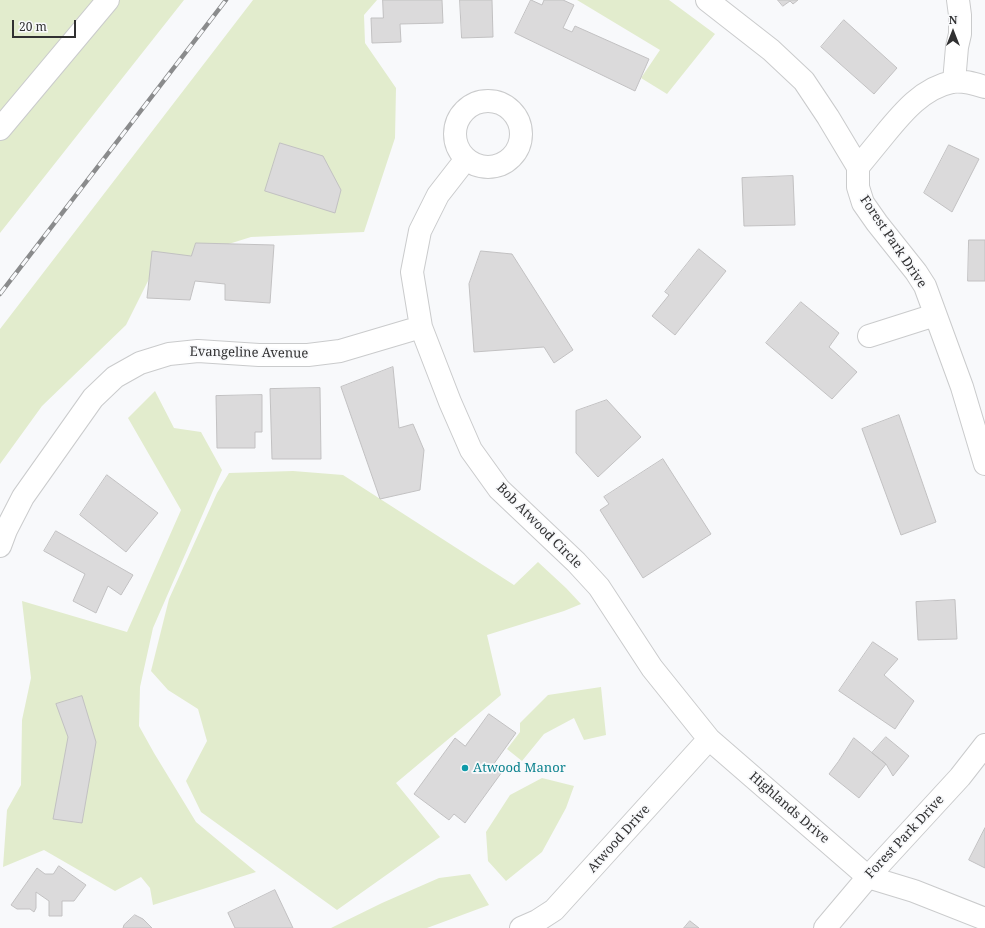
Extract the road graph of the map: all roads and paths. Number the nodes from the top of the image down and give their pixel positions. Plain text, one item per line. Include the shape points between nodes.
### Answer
1 (108, 0) edge
2 (707, 0) edge
3 (958, 0) edge
4 (954, 82) junction
5 (985, 87) edge
6 (0, 129) edge
7 (466, 159) dead end
8 (858, 167) junction
9 (935, 315) junction
10 (421, 327) junction
11 (869, 336) dead end
12 (985, 464) edge
13 (0, 546) edge
14 (709, 740) junction
15 (985, 746) edge
16 (868, 877) junction
17 (985, 919) edge
18 (521, 928) edge
19 (825, 928) edge

1 - 6 street
2 - 8 street via 770,50 804,81
3 - 4 street via 960,34
4 - 5 street via 973,83
4 - 8 street via 928,92 914,102 901,114
7 - 10 street, Bob Atwood Circle via 438,195 420,231 412,272
8 - 9 street, Forest Park Drive via 858,187 864,203 925,286
9 - 11 street
9 - 12 street, Forest Park Drive via 962,387
10 - 13 street, Evangeline Avenue via 340,350 308,355 198,351 169,354 140,363 115,377 93,398 23,497
10 - 14 street, Bob Atwood Circle via 471,450 499,489 599,587 652,668
14 - 16 street, Highlands Drive
14 - 18 street, Atwood Drive via 554,910
15 - 16 street, Forest Park Drive via 960,777
16 - 17 street via 914,890
16 - 19 street, Forest Park Drive

